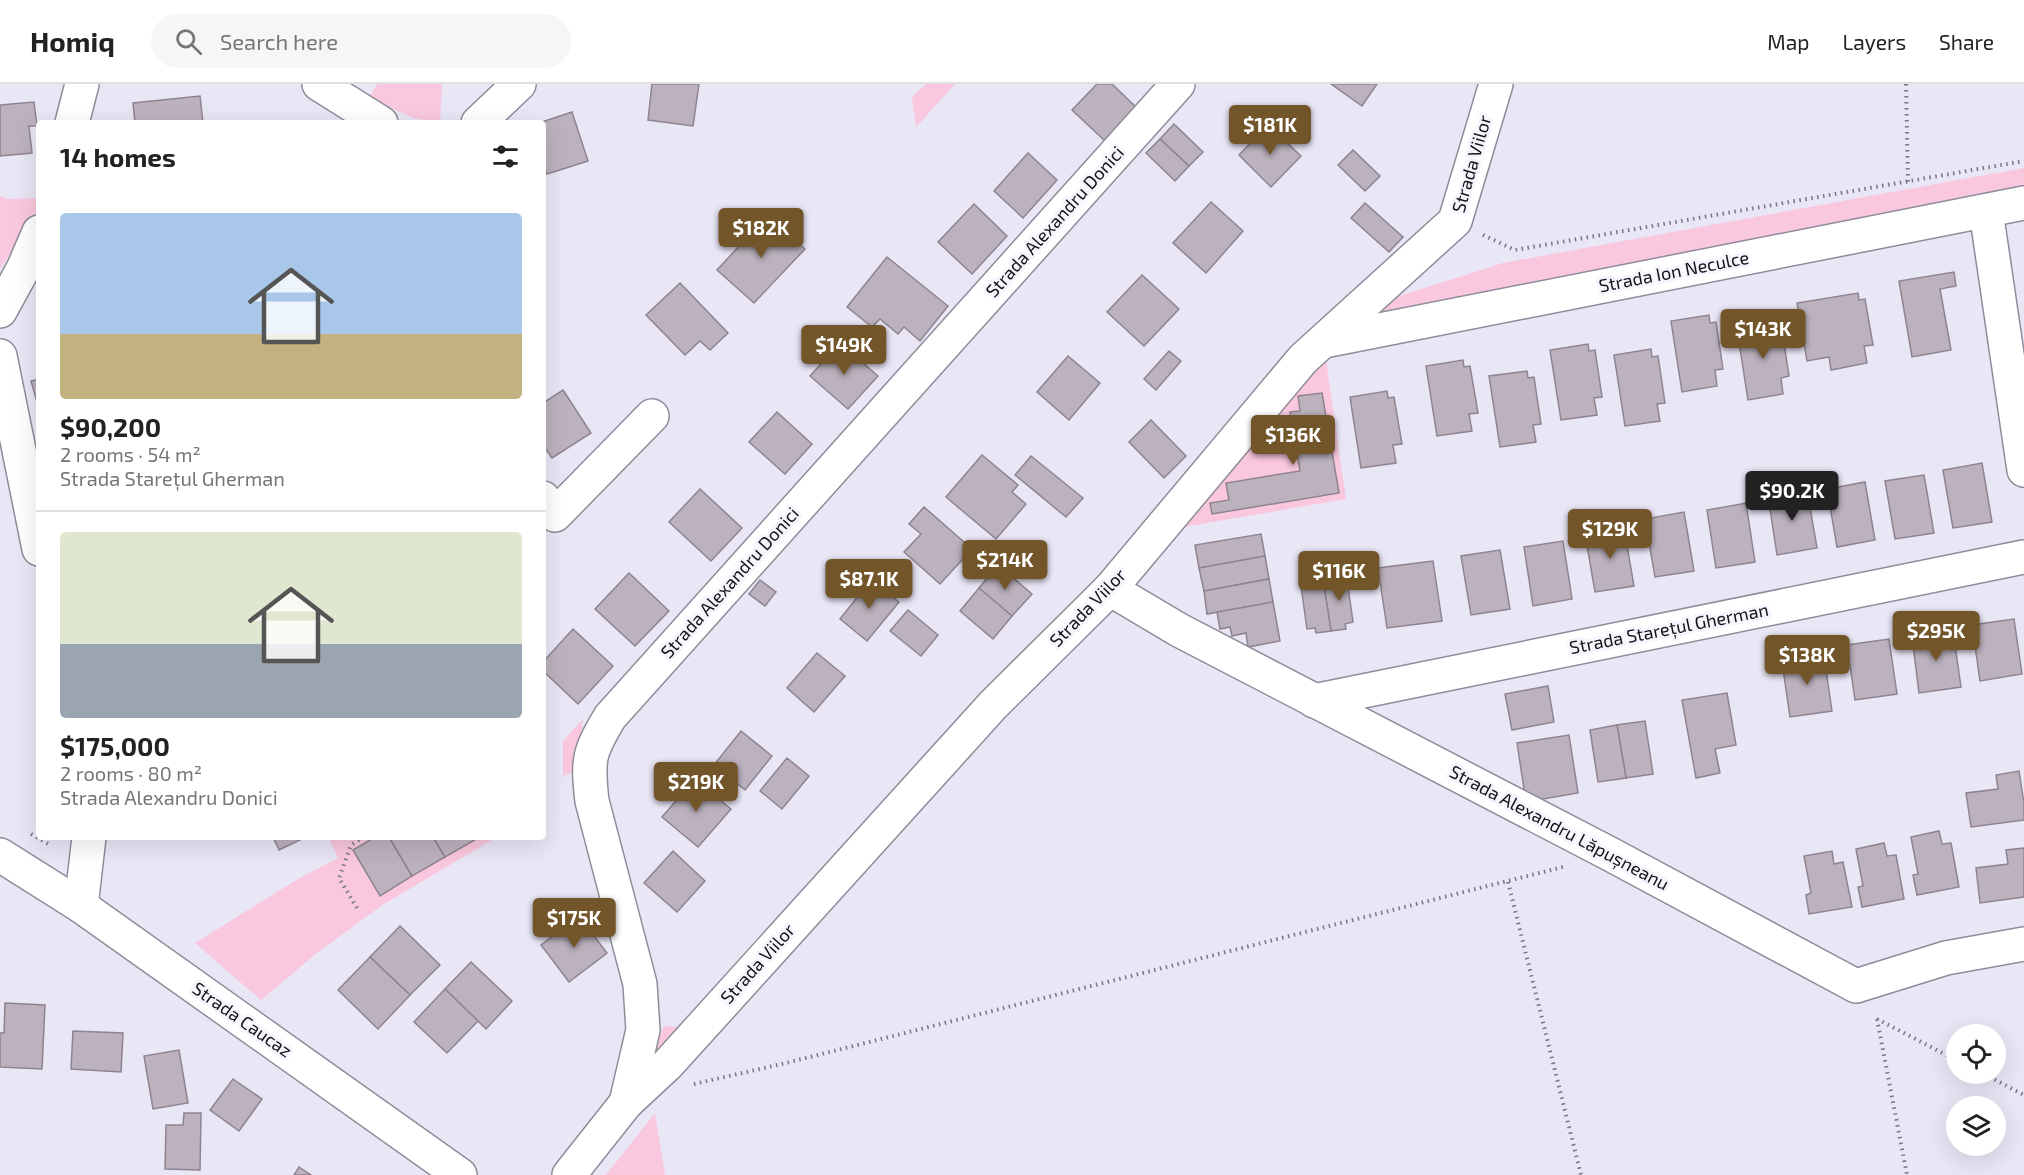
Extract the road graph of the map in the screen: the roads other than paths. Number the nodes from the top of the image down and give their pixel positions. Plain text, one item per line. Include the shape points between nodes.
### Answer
1 (82, 84) edge
2 (319, 84) edge
3 (519, 84) edge
4 (1178, 84) edge
5 (1496, 84) edge
6 (73, 120) edge
7 (376, 120) edge
8 (481, 120) edge
9 (2024, 203) edge
10 (1986, 211) junction
11 (36, 239) edge
12 (0, 311) edge
13 (1324, 340) junction
14 (0, 356) edge
15 (652, 416) dead end
16 (2024, 470) edge
17 (549, 507) edge
18 (36, 534) edge
19 (2024, 557) edge
20 (1110, 589) junction
21 (1314, 701) junction
22 (89, 840) edge
23 (0, 855) edge
24 (81, 906) junction
25 (2024, 944) edge
26 (626, 1103) junction
27 (460, 1175) edge
28 (569, 1175) edge

1 - 6 street
2 - 7 street
3 - 8 street
4 - 26 street, Strada Alexandru Donici via 610,717 593,745 588,770 592,801 640,984 643,1030
5 - 13 street, Strada Viilor via 1455,221
9 - 10 street, Strada Ion Neculce
10 - 13 street, Strada Ion Neculce
10 - 16 street
11 - 12 street
13 - 20 street, Strada Viilor
14 - 18 street
15 - 17 street
19 - 21 street, Strada Starețul Gherman
20 - 21 street, Strada Alexandru Lăpușneanu
20 - 26 street, Strada Viilor via 993,705 676,1055
21 - 25 street, Strada Alexandru Lăpușneanu via 1856,986 1946,958
22 - 24 street
23 - 24 street, Strada Caucaz
24 - 27 street, Strada Caucaz
26 - 28 street, Strada Alexandru Donici

